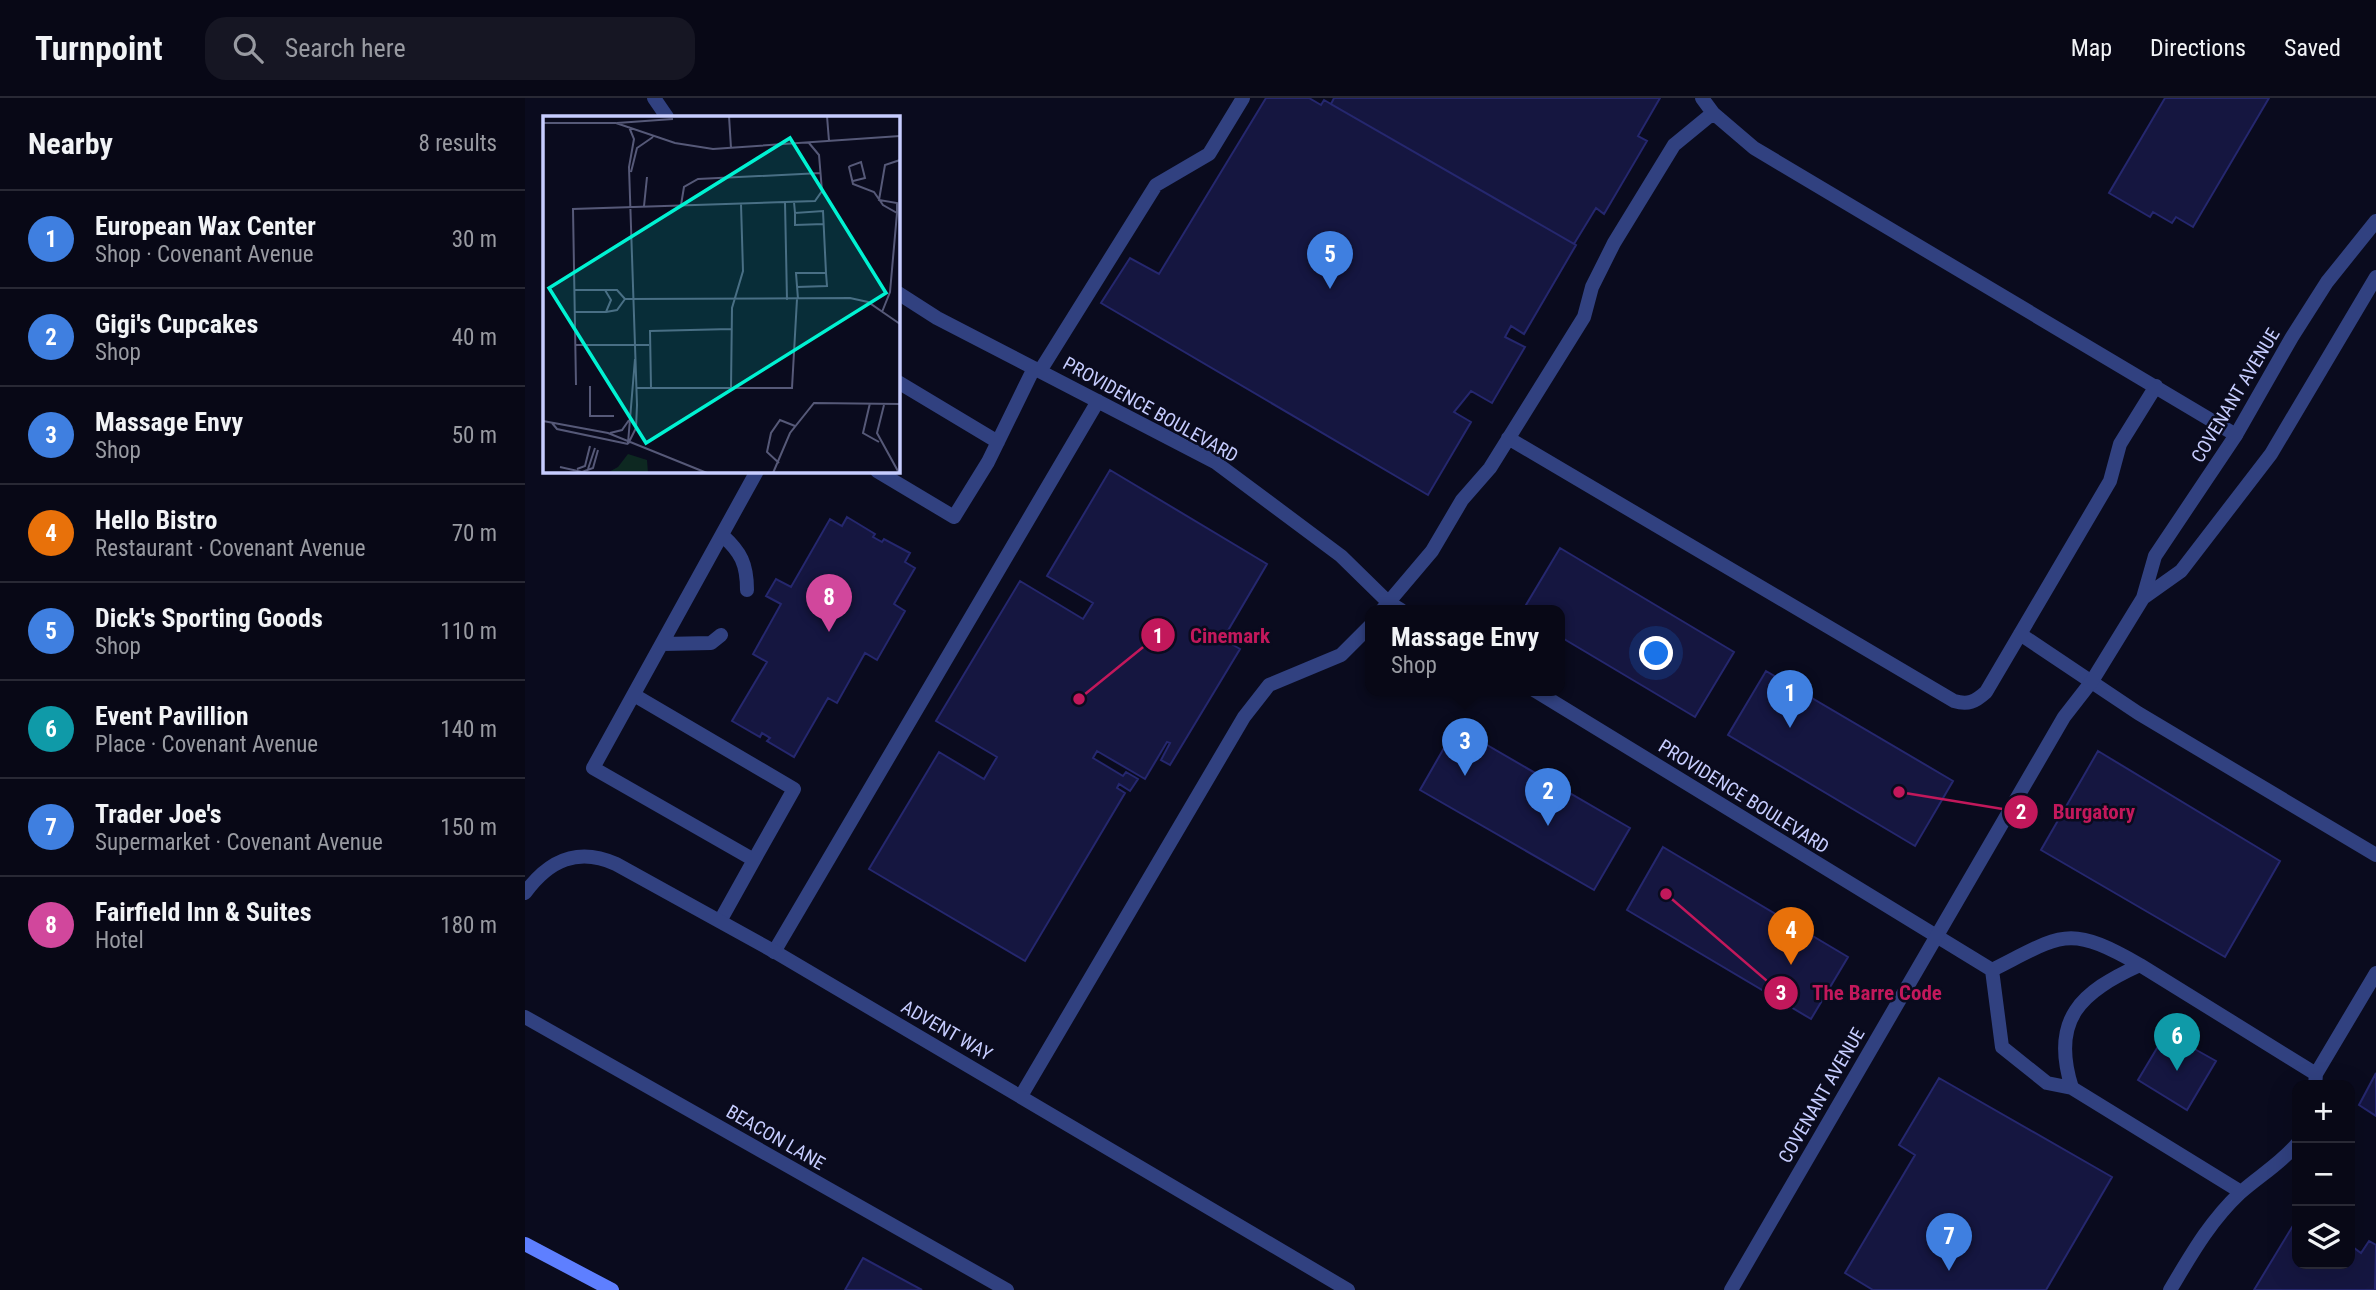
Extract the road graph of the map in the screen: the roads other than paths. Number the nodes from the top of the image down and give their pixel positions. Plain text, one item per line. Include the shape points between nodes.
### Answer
1 (654, 98) edge
2 (1243, 98) edge
3 (1702, 98) edge
4 (1713, 113) junction
5 (666, 116) edge
6 (2376, 221) edge
7 (2376, 277) edge
8 (899, 294) edge
9 (2376, 295) edge
10 (2356, 314) junction
11 (1037, 370) junction
12 (899, 383) edge
13 (2156, 386) junction
14 (1098, 401) junction
15 (2236, 435) junction
16 (1509, 438) junction
17 (998, 442) junction
18 (756, 472) edge
19 (879, 472) edge
20 (722, 535) junction
21 (747, 590) dead end
22 (2143, 598) junction
23 (1384, 605) edge
24 (1386, 605) edge
25 (1365, 630) edge
26 (721, 635) dead end
27 (2020, 635) junction
28 (663, 644) junction
29 (2092, 681) junction
30 (634, 695) junction
31 (1544, 696) edge
32 (2376, 855) edge
33 (754, 860) junction
34 (525, 893) edge
35 (720, 921) junction
36 (1934, 936) junction
37 (774, 952) junction
38 (2140, 965) junction
39 (1992, 970) junction
40 (2376, 972) edge
41 (525, 1017) edge
42 (2316, 1079) edge
43 (2072, 1088) junction
44 (1021, 1096) junction
45 (2292, 1150) edge
46 (2241, 1192) junction
47 (525, 1244) edge
48 (612, 1290) edge
49 (1007, 1290) edge
50 (1348, 1290) edge
51 (1731, 1290) edge
52 (2170, 1290) edge

1 - 5 street
2 - 11 street via 1209,154 1156,185
3 - 4 street
4 - 13 street via 1754,148
4 - 16 street via 1674,145 1615,243 1592,287 1584,317
6 - 15 street, COVENANT AVENUE via 2327,282
7 - 10 street, COVENANT AVENUE
8 - 11 street, PROVIDENCE BOULEVARD
9 - 10 street
10 - 22 street, COVENANT AVENUE via 2271,454 2181,571
11 - 14 street, PROVIDENCE BOULEVARD
11 - 17 street
12 - 17 street
13 - 15 street
13 - 27 street via 2120,444 2110,481
14 - 23 street, PROVIDENCE BOULEVARD via 1215,462 1341,556
14 - 37 street
15 - 22 street, COVENANT AVENUE via 2155,556
16 - 24 street via 1462,500 1432,551
16 - 27 street via 1954,701 1966,704 1986,692
17 - 19 street via 954,517
18 - 20 street
20 - 21 street via 738,549 747,569
20 - 28 street
22 - 29 street, COVENANT AVENUE
25 - 44 street via 1341,655 1269,685 1244,717
26 - 28 street via 712,642
27 - 29 street
28 - 30 street
29 - 32 street via 2137,713
29 - 36 street, COVENANT AVENUE via 2064,718
30 - 33 street via 794,789
30 - 33 street via 593,768
31 - 36 street, PROVIDENCE BOULEVARD
33 - 35 street
34 - 35 street, ADVENT WAY via 544,870 562,859 600,856
35 - 37 street, ADVENT WAY
36 - 39 street, PROVIDENCE BOULEVARD
36 - 51 street, COVENANT AVENUE
37 - 44 street, ADVENT WAY
38 - 39 street via 2099,942 2072,938 2048,941
38 - 42 street
38 - 43 street via 2103,981 2074,1013 2065,1031 2064,1055
39 - 43 street via 2002,1048 2047,1083
40 - 42 street
41 - 49 street, BEACON LANE
43 - 46 street
44 - 50 street, ADVENT WAY
45 - 46 street
46 - 52 street via 2209,1226
47 - 48 main road

